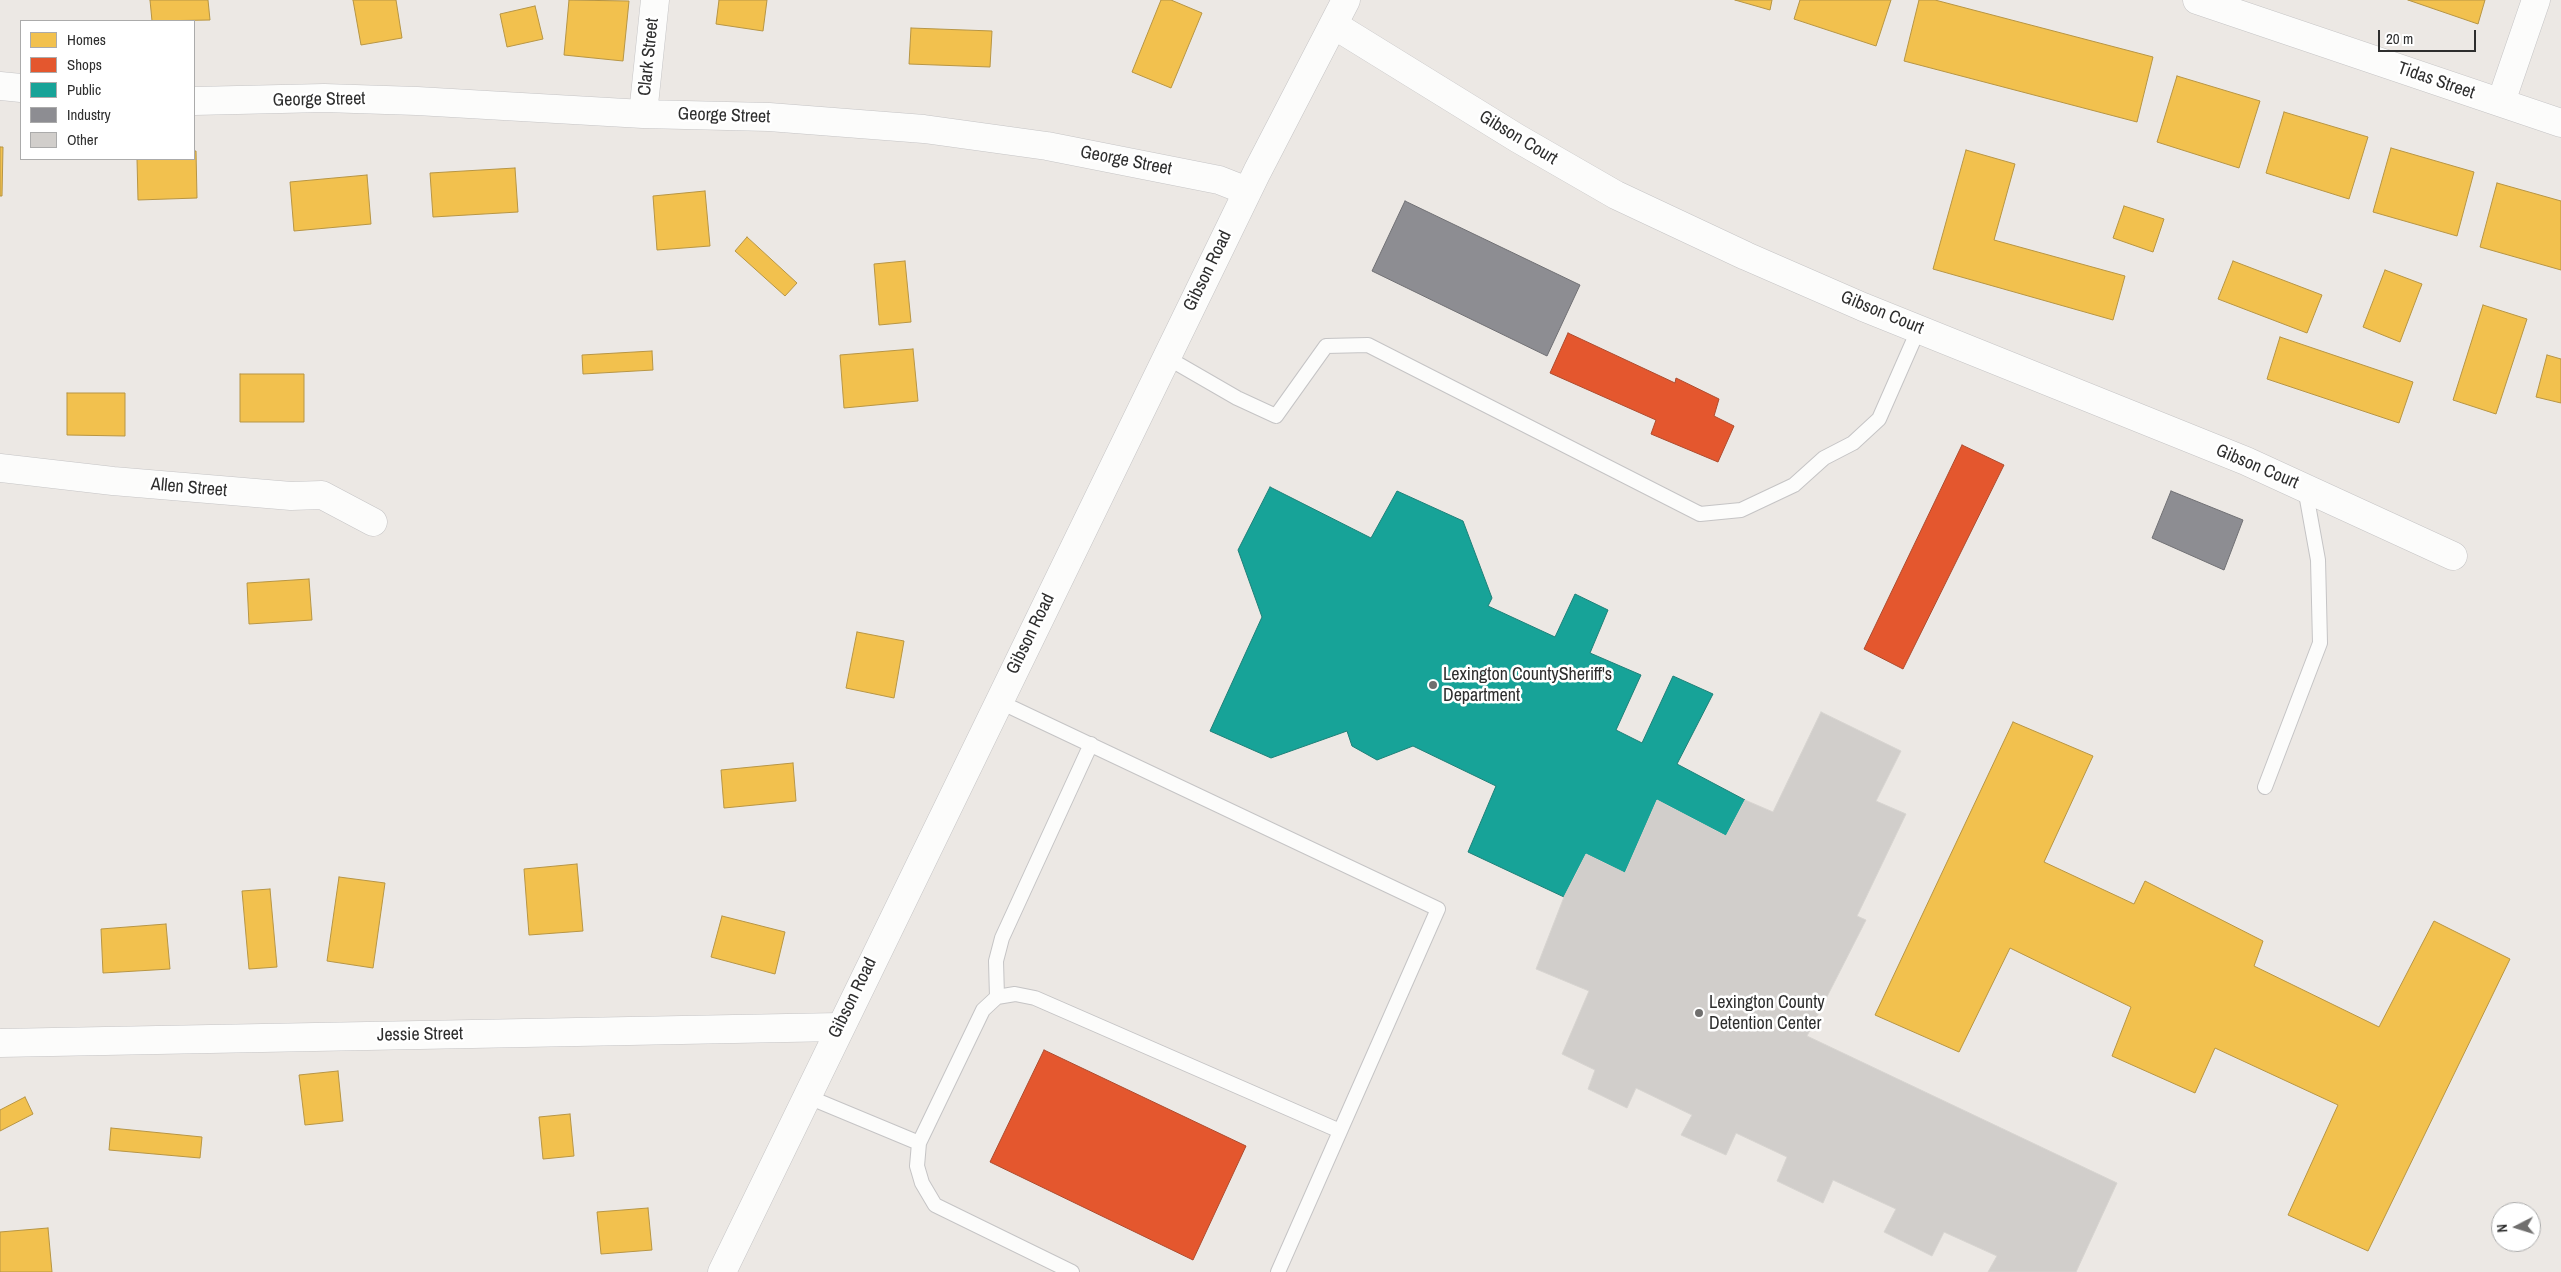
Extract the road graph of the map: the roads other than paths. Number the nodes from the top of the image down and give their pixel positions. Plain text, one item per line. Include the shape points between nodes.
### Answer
1 (655, 0) edge
2 (1346, 0) edge
3 (2197, 0) edge
4 (2536, 0) edge
5 (1334, 25) junction
6 (0, 86) edge
7 (20, 88) edge
8 (195, 101) edge
9 (2501, 102) junction
10 (643, 114) junction
11 (2561, 123) edge
12 (1247, 191) junction
13 (1919, 328) junction
14 (1166, 357) junction
15 (0, 468) edge
16 (2305, 488) junction
17 (372, 522) dead end
18 (2453, 556) dead end
19 (998, 701) junction
20 (1091, 744) junction
21 (2265, 787) dead end
22 (997, 997) junction
23 (839, 1027) junction
24 (0, 1043) edge
25 (806, 1096) junction
26 (1340, 1131) junction
27 (919, 1142) junction
28 (722, 1272) edge
29 (1072, 1272) edge
30 (1278, 1272) edge

1 - 10 street, Clark Street
2 - 5 street, Gibson Road
3 - 9 street, Tidas Street
4 - 9 street
5 - 12 street, Gibson Road
5 - 13 street, Gibson Court via 1616,195 1746,256
6 - 7 street
8 - 10 street, George Street via 361,99
9 - 11 street, Tidas Street
10 - 12 street, George Street via 769,117 924,129 1047,146 1219,180
12 - 14 street, Gibson Road
13 - 14 lane via 1879,419 1852,443 1824,458 1794,485 1741,510 1700,514 1368,345 1326,346 1276,416 1237,398
13 - 16 street, Gibson Court
14 - 19 street, Gibson Road
15 - 17 street, Allen Street via 291,496 322,495
16 - 18 street, Gibson Court
16 - 21 lane via 2318,560 2320,643
19 - 20 lane
19 - 23 street, Gibson Road
20 - 22 lane via 1002,938 996,961
20 - 26 lane via 1438,909
22 - 26 lane via 1015,994 1035,998
22 - 27 lane via 983,1010
23 - 24 street, Jessie Street
23 - 25 street, Gibson Road
25 - 27 lane
25 - 28 street, Gibson Road
26 - 30 lane
27 - 29 lane via 917,1166 922,1183 935,1205

